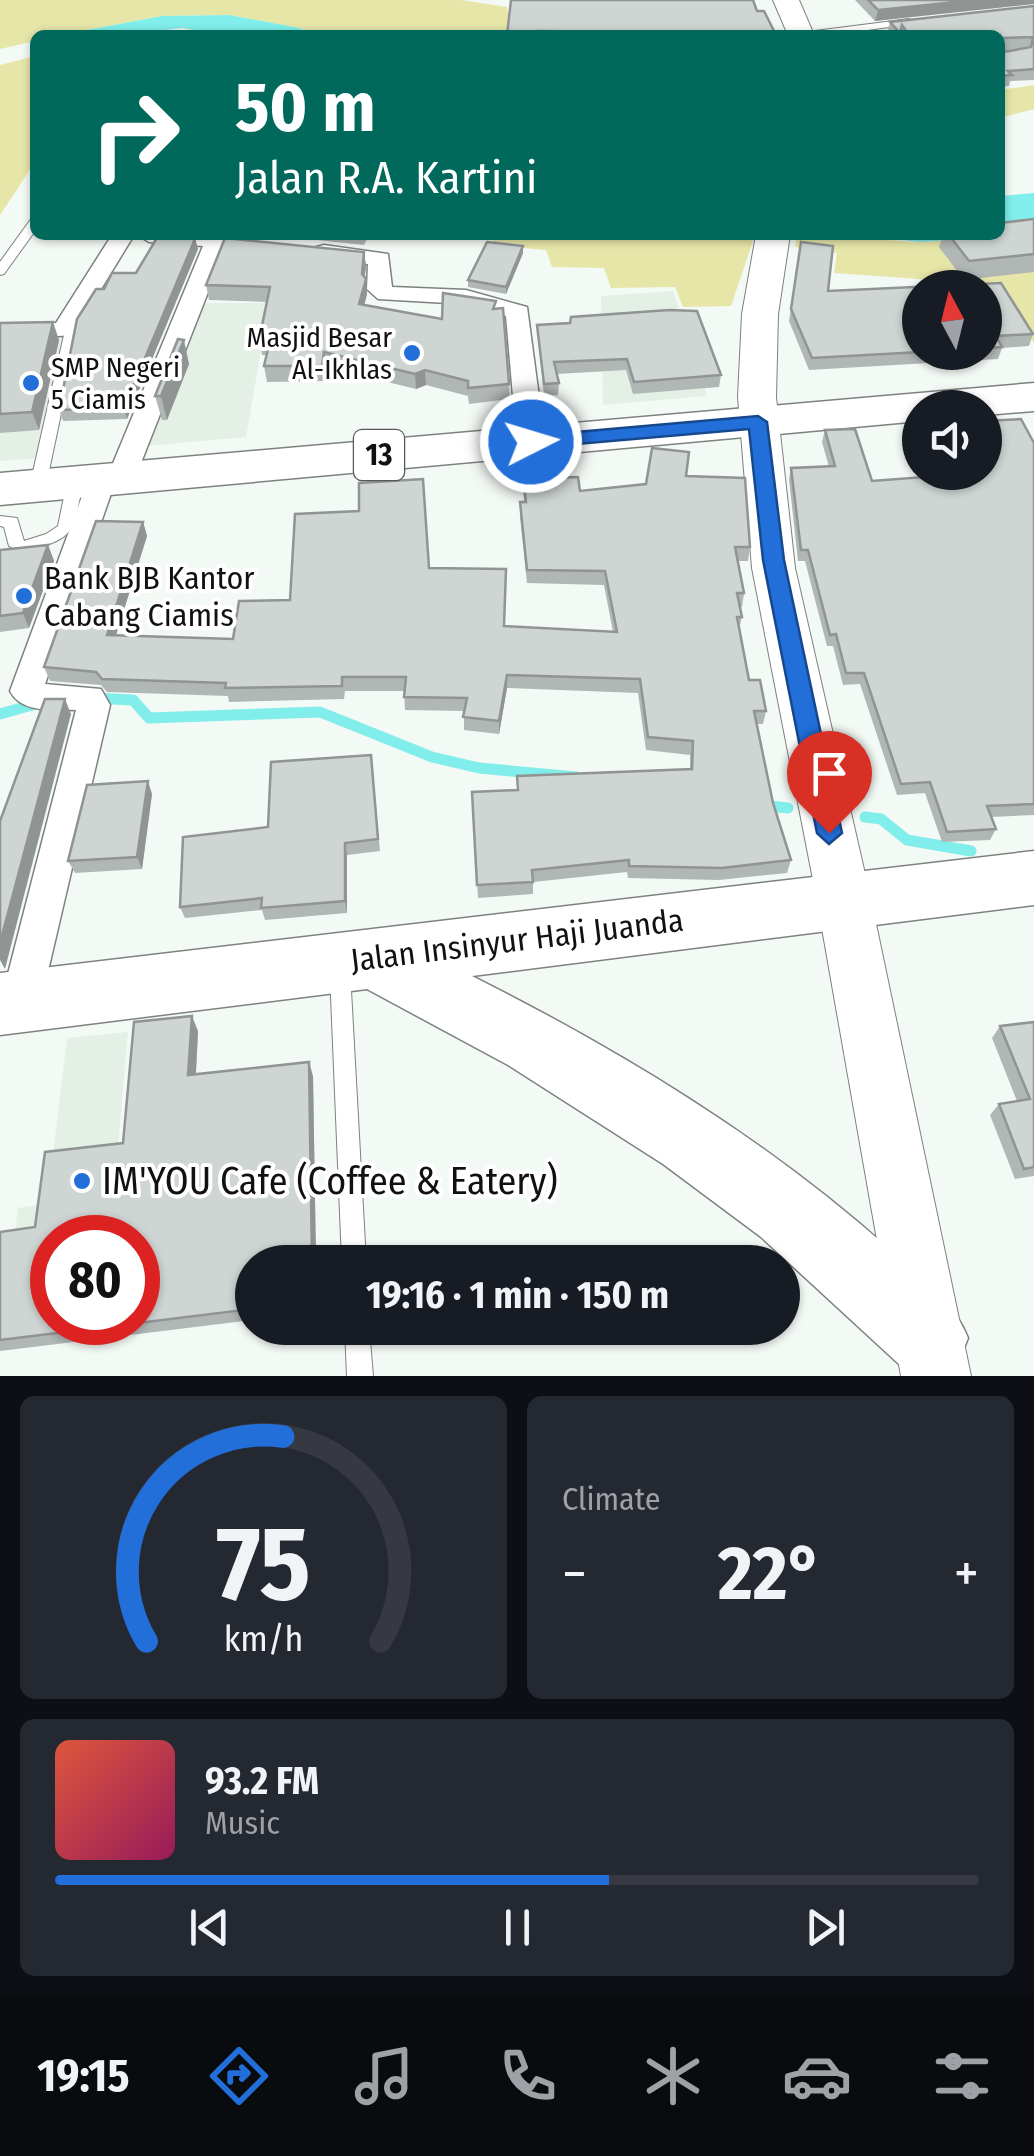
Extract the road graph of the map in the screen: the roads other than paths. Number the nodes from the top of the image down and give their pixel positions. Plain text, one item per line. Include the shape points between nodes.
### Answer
1 (786, 0) edge
2 (924, 20) edge
3 (801, 30) edge
4 (844, 30) edge
5 (30, 229) edge
6 (119, 240) edge
7 (220, 240) edge
8 (230, 240) edge
9 (772, 240) edge
10 (250, 245) edge
11 (308, 250) edge
12 (0, 270) edge
13 (64, 330) junction
14 (0, 333) edge
15 (1034, 397) edge
16 (758, 422) junction
17 (531, 442) junction
18 (67, 483) edge
19 (0, 521) edge
20 (1034, 878) edge
21 (844, 900) junction
22 (354, 960) junction
23 (10, 1002) edge
24 (354, 1245) edge
25 (358, 1345) edge
26 (932, 1357) edge
27 (360, 1376) edge

1 - 3 main road
2 - 4 lane
5 - 12 lane
6 - 13 street
7 - 18 street via 191,301
8 - 10 street
9 - 16 main road via 757,330
11 - 17 street via 380,259 379,289 386,294 458,296 520,314
13 - 14 street
13 - 18 lane via 71,333
15 - 16 highway, 13
16 - 17 highway, 13
16 - 21 main road via 783,612
17 - 18 highway, 13
18 - 19 lane via 66,530 60,537 21,547 11,522
18 - 23 street via 26,691 89,698 94,705
20 - 21 highway, Jalan Insinyur Haji Juanda
21 - 22 highway, Jalan Insinyur Haji Juanda
21 - 26 main road
22 - 23 highway, Jalan Insinyur Haji Juanda
22 - 24 lane
22 - 26 highway via 494,1018 606,1084 786,1210
25 - 27 lane

